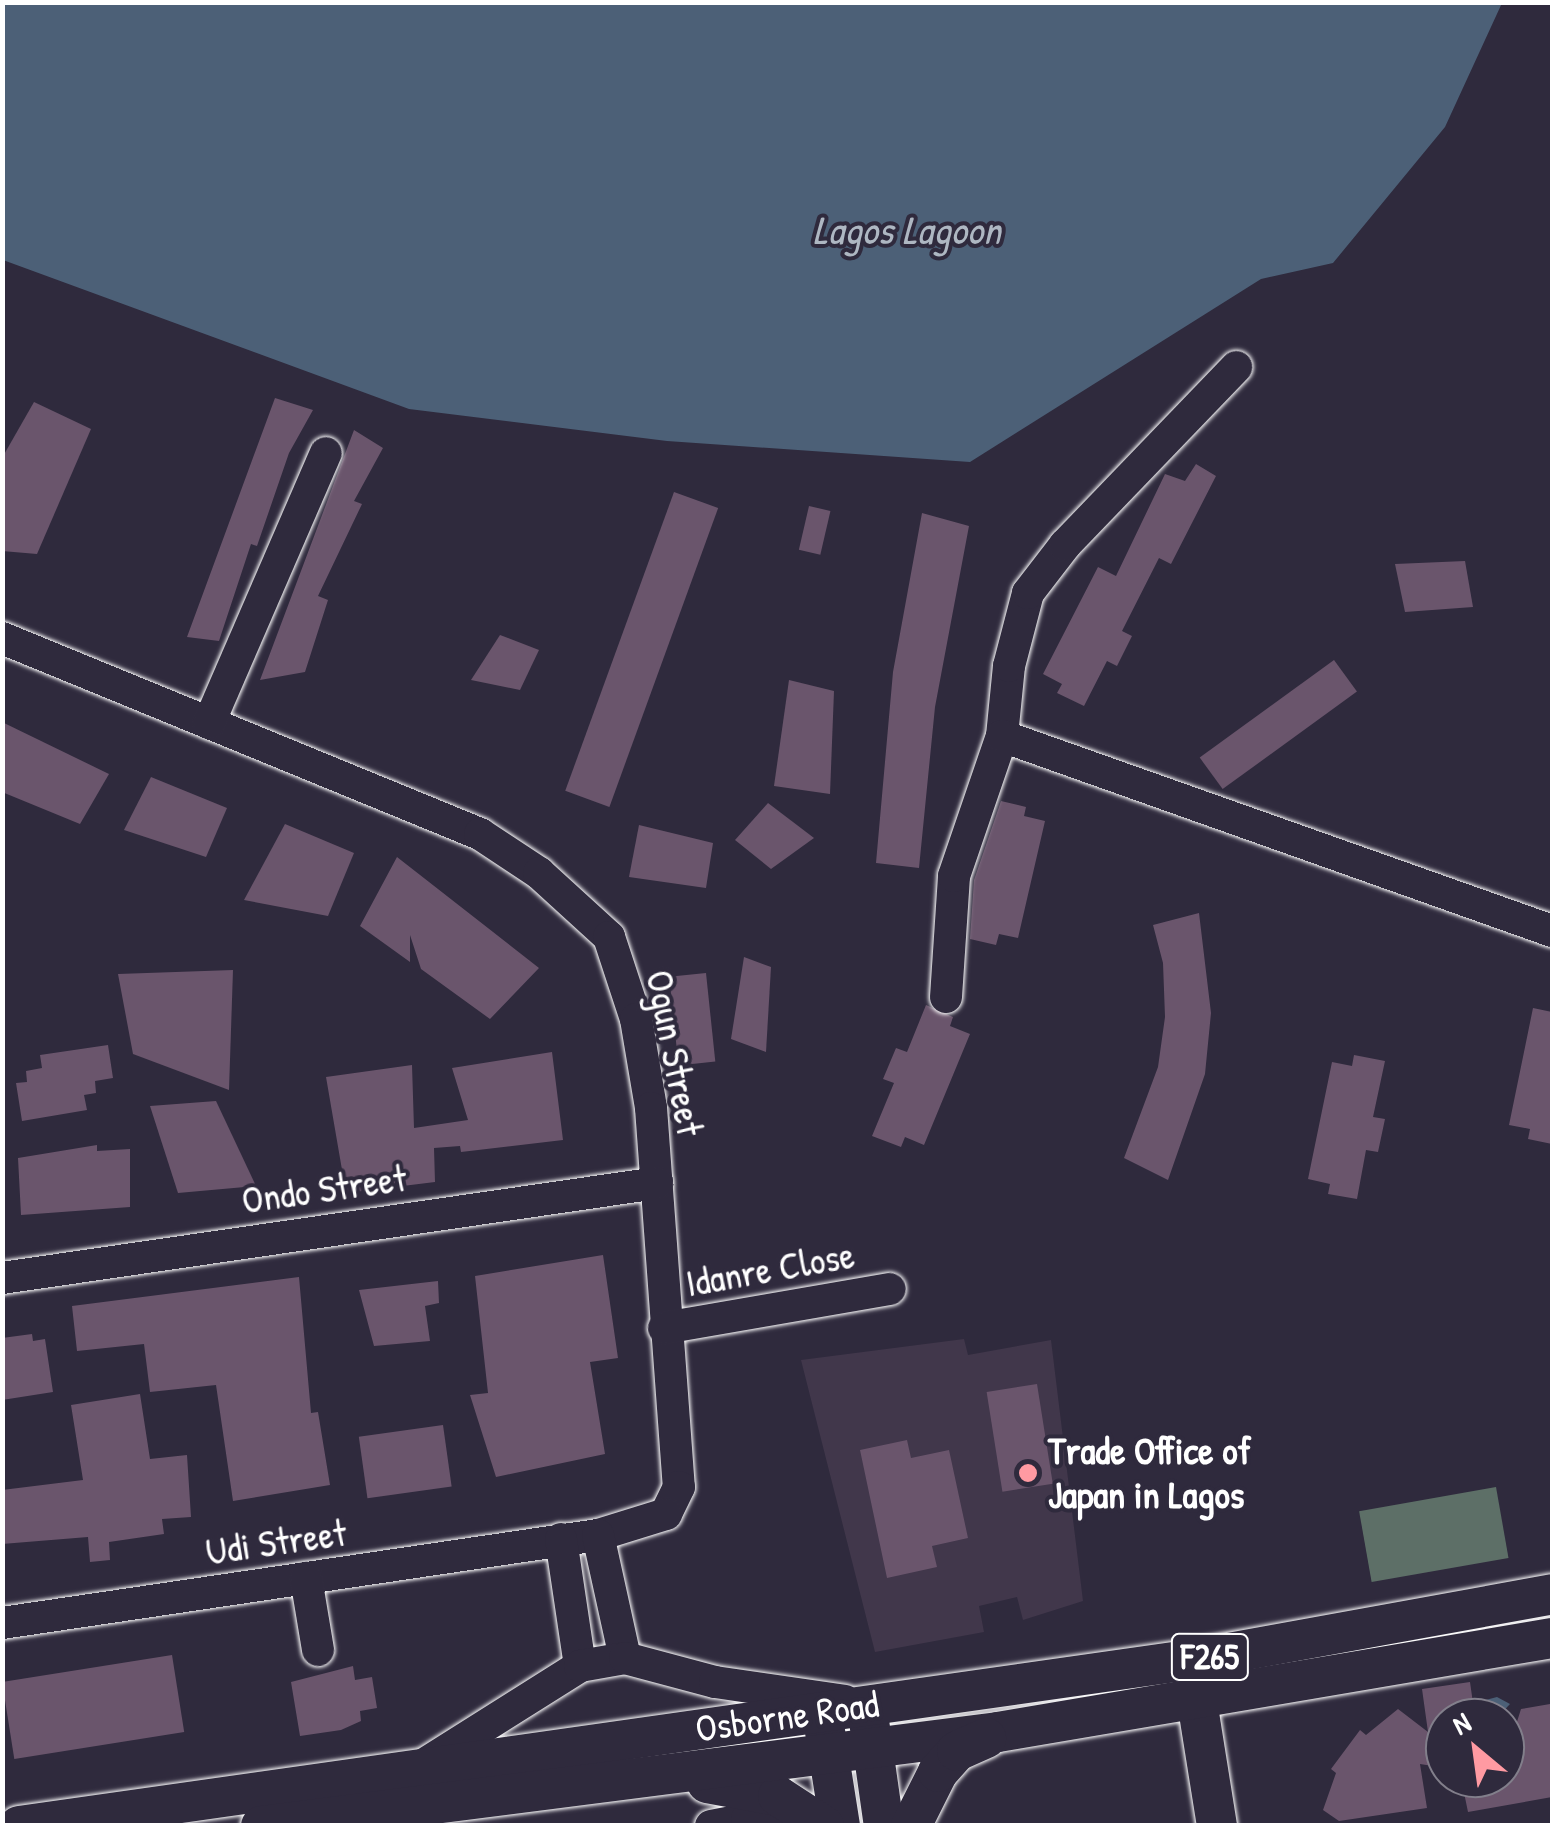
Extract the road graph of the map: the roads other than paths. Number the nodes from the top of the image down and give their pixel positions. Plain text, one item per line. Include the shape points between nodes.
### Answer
1 (1236, 367) dead end
2 (326, 453) dead end
3 (2, 638) edge
4 (209, 723) junction
5 (1002, 736) junction
6 (1552, 931) edge
7 (946, 996) dead end
8 (657, 1183) junction
9 (2, 1278) edge
10 (890, 1288) dead end
11 (664, 1328) junction
12 (598, 1535) junction
13 (562, 1540) junction
14 (306, 1578) junction
15 (1552, 1594) edge
16 (2, 1623) edge
17 (1552, 1638) edge
18 (318, 1650) dead end
19 (625, 1658) junction
20 (580, 1666) junction
21 (1198, 1701) junction
22 (864, 1704) junction
23 (821, 1711) junction
24 (998, 1732) junction
25 (876, 1746) junction
26 (830, 1751) junction
27 (419, 1767) junction
28 (648, 1779) junction
29 (19, 1826) edge
30 (261, 1826) edge
31 (711, 1826) edge
32 (777, 1826) edge
33 (824, 1826) edge
34 (840, 1826) edge
35 (884, 1826) edge
36 (910, 1826) edge
37 (1217, 1826) edge

1 - 5 street via 1028,593 1009,666
2 - 4 street
3 - 4 street, Ogun Street
4 - 8 street, Ogun Street via 480,834 539,873 609,937 636,1019
5 - 6 street
5 - 7 street via 954,876
8 - 9 street, Ondo Street
8 - 11 street, Ogun Street
10 - 11 street, Idanre Close
11 - 12 street, Ogun Street via 676,1502 666,1514
12 - 13 street, Ogun Street
12 - 19 street
13 - 14 street, Udi Street
13 - 20 street
14 - 16 street, Udi Street
14 - 18 street
15 - 22 main road, Osborne Road / F265 via 1196,1659
17 - 21 main road, Osborne Road / F265
19 - 20 street
19 - 22 street via 715,1682
20 - 27 street
21 - 24 main road, Osborne Road / F265
21 - 37 main road
22 - 23 main road, Osborne Road / F265
22 - 25 main road
23 - 26 main road
23 - 27 main road, Osborne Road / F265
24 - 25 main road, Osborne Road / F265
24 - 36 main road via 957,1751
25 - 26 main road, Osborne Road / F265
25 - 35 main road
26 - 28 main road, Osborne Road / F265
26 - 34 main road
27 - 29 main road, Osborne Road / F265
28 - 30 main road, Osborne Road / F265
28 - 33 main road via 758,1789 796,1804
31 - 32 street via 747,1819

